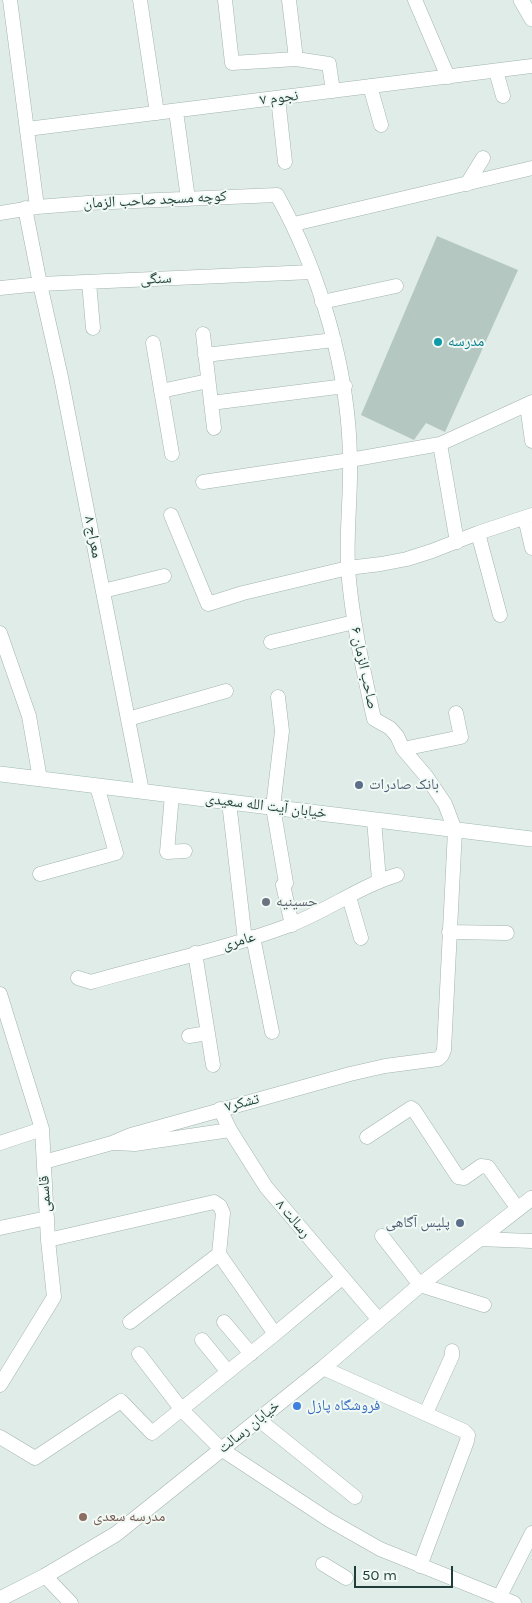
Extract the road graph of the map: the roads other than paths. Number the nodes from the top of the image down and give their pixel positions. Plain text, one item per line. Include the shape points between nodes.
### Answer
1 (10, 0) edge
2 (140, 0) edge
3 (225, 0) edge
4 (289, 0) edge
5 (415, 0) edge
6 (521, 0) edge
7 (532, 19) edge
8 (296, 59) junction
9 (532, 66) edge
10 (496, 70) junction
11 (448, 76) junction
12 (370, 86) junction
13 (332, 91) junction
14 (503, 96) dead end
15 (278, 98) junction
16 (176, 111) junction
17 (157, 113) junction
18 (382, 125) dead end
19 (27, 130) junction
20 (483, 158) dead end
21 (285, 162) dead end
22 (532, 168) edge
23 (467, 184) junction
24 (188, 199) junction
25 (31, 208) junction
26 (0, 213) edge
27 (294, 224) junction
28 (312, 272) junction
29 (89, 282) junction
30 (40, 284) junction
31 (396, 286) dead end
32 (0, 288) edge
33 (322, 302) junction
34 (94, 328) dead end
35 (203, 334) dead end
36 (334, 340) junction
37 (153, 343) dead end
38 (205, 355) junction
39 (208, 381) junction
40 (345, 386) junction
41 (161, 391) junction
42 (211, 403) junction
43 (529, 404) edge
44 (214, 428) dead end
45 (532, 441) edge
46 (440, 444) junction
47 (172, 454) dead end
48 (350, 460) junction
49 (203, 482) dead end
50 (172, 515) dead end
51 (528, 516) edge
52 (478, 533) junction
53 (457, 542) junction
54 (532, 548) edge
55 (348, 568) junction
56 (164, 576) dead end
57 (103, 590) junction
58 (500, 615) dead end
59 (354, 622) junction
60 (0, 633) edge
61 (271, 642) dead end
62 (226, 691) dead end
63 (278, 697) dead end
64 (456, 713) dead end
65 (128, 719) junction
66 (403, 750) junction
67 (0, 774) edge
68 (40, 779) junction
69 (97, 786) junction
70 (142, 791) junction
71 (172, 795) junction
72 (229, 802) junction
73 (274, 807) junction
74 (374, 820) junction
75 (455, 830) junction
76 (532, 839) edge
77 (186, 851) dead end
78 (40, 874) dead end
79 (397, 874) dead end
80 (379, 880) junction
81 (349, 897) junction
82 (292, 924) junction
83 (449, 932) junction
84 (507, 933) dead end
85 (361, 938) dead end
86 (249, 939) junction
87 (195, 953) junction
88 (85, 980) dead end
89 (0, 994) edge
90 (272, 1032) dead end
91 (208, 1034) junction
92 (189, 1036) dead end
93 (213, 1065) dead end
94 (220, 1109) junction
95 (42, 1129) junction
96 (230, 1130) junction
97 (367, 1137) dead end
98 (112, 1142) junction
99 (0, 1144) edge
100 (44, 1162) junction
101 (532, 1198) edge
102 (518, 1209) junction
103 (47, 1218) junction
104 (0, 1228) edge
105 (382, 1236) dead end
106 (478, 1239) junction
107 (48, 1240) junction
108 (532, 1241) edge
109 (220, 1254) junction
110 (342, 1278) junction
111 (420, 1285) junction
112 (484, 1305) dead end
113 (378, 1320) junction
114 (130, 1322) dead end
115 (224, 1322) dead end
116 (275, 1334) junction
117 (202, 1340) dead end
118 (452, 1351) dead end
119 (139, 1354) dead end
120 (251, 1354) junction
121 (324, 1368) junction
122 (228, 1372) junction
123 (0, 1385) edge
124 (182, 1410) junction
125 (426, 1413) junction
126 (258, 1419) junction
127 (0, 1437) edge
128 (221, 1449) junction
129 (355, 1497) dead end
130 (532, 1533) edge
131 (323, 1564) dead end
132 (420, 1566) junction
133 (45, 1576) junction
134 (346, 1578) dead end
135 (499, 1598) junction
136 (0, 1599) edge
137 (71, 1603) edge
138 (514, 1603) edge

1 - 19 street, معراج ۸
2 - 17 street
3 - 8 street via 232,63
4 - 8 street
5 - 11 street
6 - 7 street
8 - 13 street via 329,64
9 - 10 street, نجوم ۷
10 - 11 street, نجوم ۷
10 - 14 street
11 - 12 street, نجوم ۷
12 - 13 street, نجوم ۷
12 - 18 street
13 - 15 street, نجوم ۷
15 - 16 street, نجوم ۷
15 - 21 street
16 - 17 street, نجوم ۷
16 - 24 street
17 - 19 street, نجوم ۷
19 - 25 street, معراج ۸
20 - 23 street
22 - 23 street
23 - 27 street
24 - 25 street, کوچه مسجد صاحب الزمان
24 - 27 street, کوچه مسجد صاحب الزمان via 277,195
25 - 26 street, کوچه مسجد صاحب الزمان
25 - 30 street, معراج ۸
27 - 28 street, صاحب الزمان ۶
28 - 29 street, سنگی
28 - 33 street, صاحب الزمان ۶
29 - 30 street, سنگی
29 - 34 street
30 - 32 street, سنگی
30 - 57 street, معراج ۸ via 62,377
31 - 33 street
33 - 36 street, صاحب الزمان ۶
35 - 38 street
36 - 38 street
36 - 40 street, صاحب الزمان ۶
37 - 41 street
38 - 39 street
39 - 41 street
39 - 42 street
40 - 42 street
40 - 48 street, صاحب الزمان ۶
41 - 47 street
42 - 44 street
43 - 45 street
43 - 46 street
46 - 48 street
46 - 53 street
48 - 49 street
48 - 55 street, صاحب الزمان ۶
50 - 55 street via 208,604
51 - 52 street
51 - 54 street
52 - 53 street
52 - 58 street
53 - 55 street via 407,559
55 - 59 street, صاحب الزمان ۶
56 - 57 street
57 - 65 street, معراج ۸
59 - 61 street
59 - 66 street, صاحب الزمان ۶ via 374,719 390,728
60 - 68 street via 29,716
62 - 65 street
63 - 73 street via 282,731
64 - 66 street via 461,737
65 - 70 street, معراج ۸
66 - 75 street, صاحب الزمان ۶ via 446,804
67 - 68 street, خیابان آیت الله سعیدی
68 - 69 street, خیابان آیت الله سعیدی
69 - 70 street, خیابان آیت الله سعیدی
69 - 78 street via 116,853
70 - 71 street, خیابان آیت الله سعیدی
71 - 72 street, خیابان آیت الله سعیدی
71 - 77 street via 167,852
72 - 73 street, خیابان آیت الله سعیدی
72 - 86 street
73 - 74 street, خیابان آیت الله سعیدی
73 - 82 street via 286,883 283,885
74 - 75 street, خیابان آیت الله سعیدی
74 - 80 street
75 - 76 street, خیابان آیت الله سعیدی
75 - 83 street
79 - 80 street, عامری
80 - 81 street, عامری
81 - 82 street, عامری
81 - 85 street
82 - 86 street, عامری
83 - 84 street
83 - 94 street, تشکر۷ via 444,1050 438,1059 350,1074
86 - 87 street, عامری
86 - 90 street
87 - 88 street, عامری
87 - 91 street
89 - 95 street, قاسمی
91 - 92 street
91 - 93 street
94 - 96 street, رسالت ۸
94 - 98 street, تشکر۷
95 - 99 street
95 - 100 street, قاسمی
96 - 98 street via 135,1144
96 - 110 street, رسالت ۸ via 266,1187
97 - 102 street via 411,1108 458,1177 464,1178 481,1166 488,1168
98 - 100 street, تشکر۷
100 - 103 street, قاسمی
101 - 102 street, خیابان رسالت
102 - 106 street, خیابان رسالت
103 - 104 street
103 - 107 street, قاسمی
105 - 111 street
106 - 108 street
106 - 111 street, خیابان رسالت
107 - 109 street via 214,1202 223,1213
107 - 123 street, قاسمی via 54,1297
109 - 114 street
109 - 116 street
110 - 113 street, رسالت ۸
110 - 116 street
111 - 112 street
111 - 113 street, خیابان رسالت
113 - 121 street, خیابان رسالت
115 - 120 street
116 - 120 street
117 - 122 street
118 - 125 street
119 - 124 street
120 - 122 street
121 - 125 street
121 - 126 street, خیابان رسالت
122 - 124 street
124 - 127 street via 152,1433 121,1401 35,1458
124 - 128 street
125 - 132 street via 464,1431 468,1442
126 - 128 street, خیابان رسالت
126 - 129 street
128 - 132 street via 346,1530
128 - 133 street, خیابان رسالت via 116,1534
130 - 135 street
131 - 134 street
132 - 135 street
133 - 136 street, خیابان رسالت
133 - 137 street
135 - 138 street

